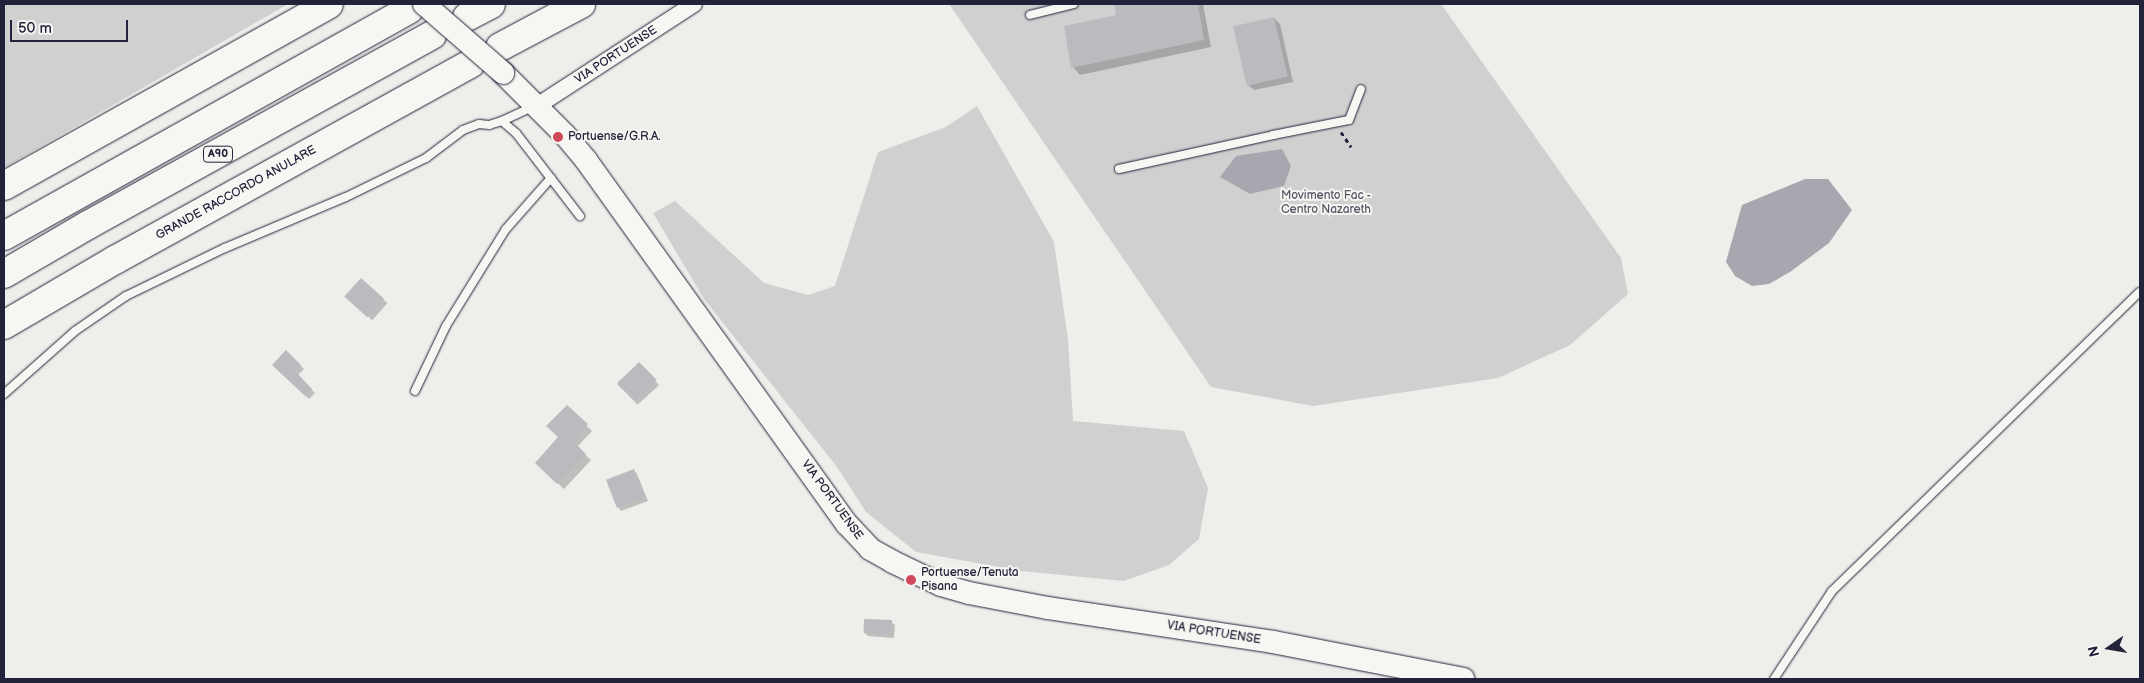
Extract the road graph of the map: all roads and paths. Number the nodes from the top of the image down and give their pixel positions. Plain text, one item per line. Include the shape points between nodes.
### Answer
1 (329, 4) edge
2 (491, 4) edge
3 (581, 4) edge
4 (694, 4) edge
5 (1074, 4) edge
6 (416, 7) edge
7 (1030, 15) dead end
8 (467, 17) dead end
9 (432, 35) dead end
10 (502, 60) junction
11 (470, 64) dead end
12 (1361, 89) dead end
13 (537, 106) junction
14 (502, 121) junction
15 (1335, 123) junction
16 (1351, 147) dead end
17 (1119, 169) dead end
18 (551, 178) junction
19 (4, 186) edge
20 (580, 216) dead end
21 (4, 236) edge
22 (4, 274) edge
23 (2140, 292) edge
24 (4, 325) edge
25 (415, 391) dead end
26 (4, 394) edge
27 (1463, 679) edge
28 (1774, 679) edge

1 - 19 highway
2 - 8 highway
3 - 10 highway
4 - 13 street, VIA PORTUENSE
5 - 7 lane
6 - 10 main road, VIA PORTUENSE, bridge
6 - 21 highway, A90
9 - 22 highway, A90
10 - 13 main road, VIA PORTUENSE
11 - 24 highway, GRANDE RACCORDO ANULARE
12 - 15 lane via 1349,120
13 - 14 lane
13 - 27 main road, VIA PORTUENSE via 606,186 847,524 861,542 876,553 941,585 969,593 1272,642
14 - 18 lane via 516,133
14 - 26 lane via 463,130 426,158 408,167 126,296 76,331
15 - 16 path
15 - 17 lane
18 - 20 lane
18 - 25 lane via 506,229 446,326
23 - 28 lane via 1832,591

